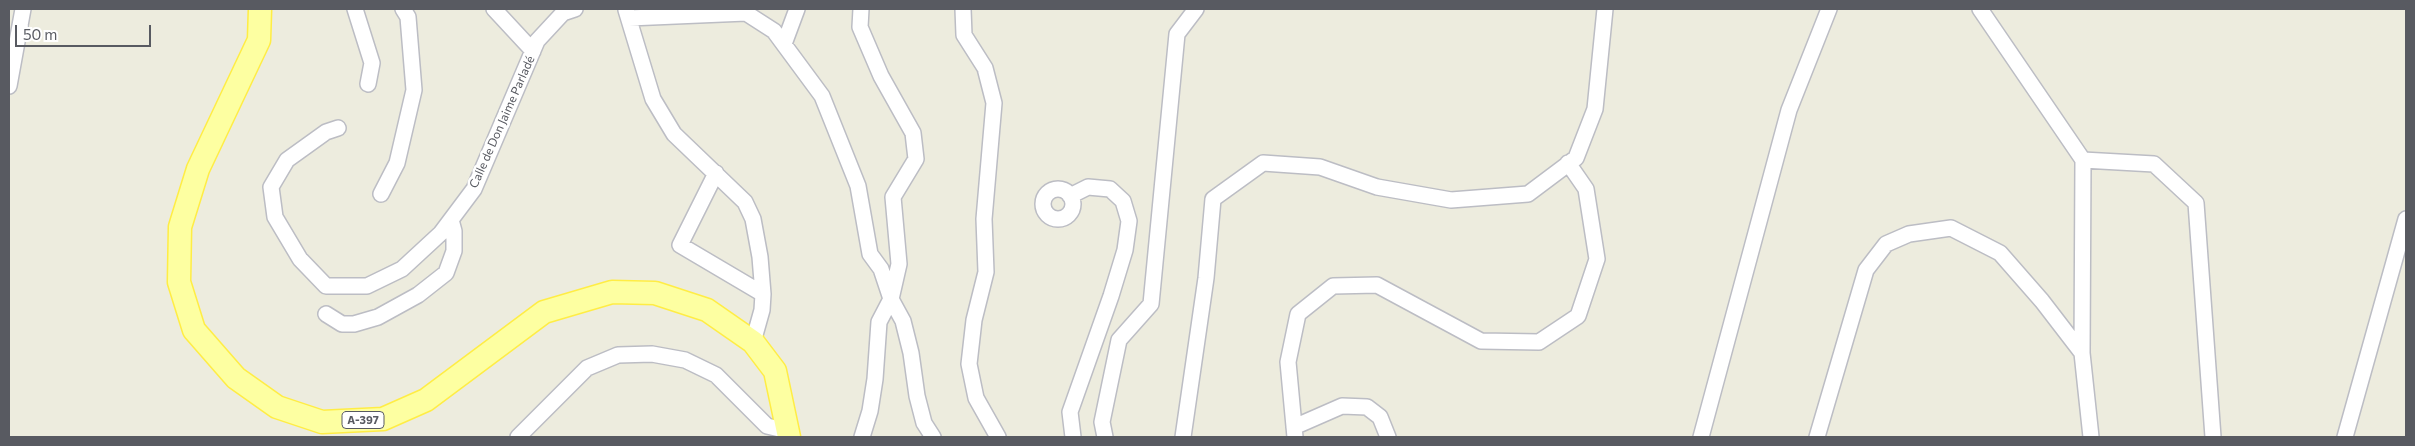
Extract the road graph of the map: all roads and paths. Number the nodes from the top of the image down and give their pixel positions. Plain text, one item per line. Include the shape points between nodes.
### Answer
1 (23, 9) edge
2 (260, 9) edge
3 (355, 9) edge
4 (403, 9) edge
5 (494, 9) edge
6 (575, 9) edge
7 (797, 9) edge
8 (861, 9) edge
9 (963, 9) edge
10 (1196, 9) edge
11 (1605, 9) edge
12 (1829, 9) edge
13 (1980, 9) edge
14 (627, 13) edge
15 (784, 44) junction
16 (533, 51) junction
17 (368, 84) dead end
18 (9, 86) edge
19 (338, 128) dead end
20 (2083, 160) junction
21 (1568, 163) junction
22 (716, 173) junction
23 (381, 194) dead end
24 (1070, 196) dead end
25 (2406, 219) edge
26 (451, 220) junction
27 (763, 294) junction
28 (891, 300) junction
29 (326, 314) dead end
30 (753, 342) junction
31 (2082, 353) junction
32 (1294, 432) edge
33 (788, 434) edge
34 (518, 437) edge
35 (862, 437) edge
36 (933, 437) edge
37 (998, 437) edge
38 (1073, 437) edge
39 (1105, 437) edge
40 (1183, 437) edge
41 (1388, 437) edge
42 (1701, 437) edge
43 (1817, 437) edge
44 (2091, 437) edge
45 (2213, 437) edge
46 (2345, 437) edge

1 - 18 street
2 - 30 main road, A-397 via 259,40 198,169 180,228 179,282 194,330 236,378 277,407 322,422 383,419 426,400 544,312 612,292 656,293 707,310
3 - 17 street via 372,62
4 - 23 street via 408,17 414,90 397,163
5 - 16 street
6 - 16 street, Calle de Don Jaime Parladé via 563,13 537,41
7 - 15 street
8 - 28 street via 860,27 881,76 913,133 916,159 893,197 899,264
9 - 37 street via 964,35 985,68 994,103 984,219 986,272 974,320 969,364 976,398
10 - 39 street via 1178,34 1151,304 1119,340 1102,422
11 - 21 street via 1595,109 1576,158
12 - 42 street via 1789,110
13 - 20 street
14 - 15 street via 746,13 774,31
14 - 22 street via 652,99 674,134
15 - 28 street via 822,96 858,186 870,254 881,269
16 - 26 street, Calle de Don Jaime Parladé via 474,189
19 - 26 street, Calle de Don Jaime Parladé via 326,132 286,160 272,187 275,217 300,259 326,286 366,286 402,269
20 - 31 street
20 - 45 street via 2154,164 2196,203
21 - 32 street via 1586,189 1597,259 1578,316 1539,342 1482,341 1378,285 1333,286 1298,314 1288,362
21 - 40 street via 1528,194 1451,200 1377,186 1320,167 1264,163 1242,178 1213,199 1206,278
22 - 27 street via 745,202 753,219
22 - 27 street via 680,245
24 - 38 street via 1088,187 1110,189 1123,201 1129,221 1125,250 1111,296 1070,412
25 - 46 street
26 - 29 street via 454,251 446,273 418,295 378,317 354,324 342,324
27 - 30 street
28 - 35 street via 879,322 875,379
28 - 36 street via 903,320 917,396 924,423
30 - 33 main road, A-397 via 775,371
31 - 43 street via 2000,253 1952,228 1909,234 1886,244 1866,270
31 - 44 street
32 - 41 street via 1342,406 1366,407 1380,418
33 - 34 street via 766,426 716,375 685,360 652,354 618,355 587,368

